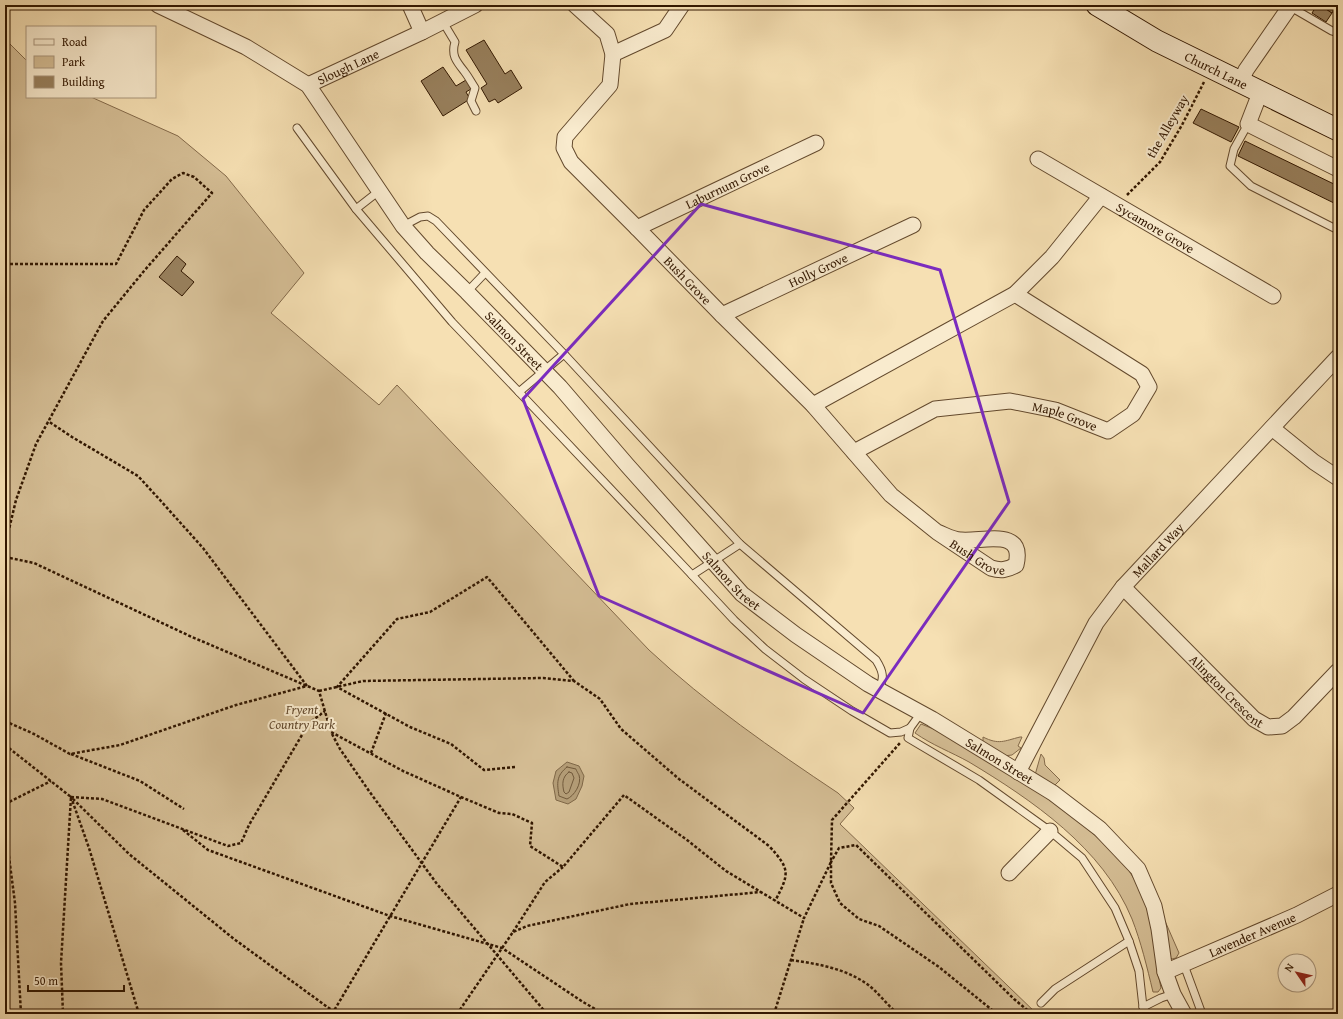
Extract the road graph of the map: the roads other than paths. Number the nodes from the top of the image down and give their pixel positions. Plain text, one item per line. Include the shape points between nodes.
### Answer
1 (158, 5) edge
2 (410, 5) edge
3 (476, 5) edge
4 (575, 5) edge
5 (682, 5) edge
6 (1097, 5) edge
7 (1289, 5) edge
8 (443, 22) junction
9 (422, 32) junction
10 (1338, 33) edge
11 (613, 54) junction
12 (1240, 83) junction
13 (308, 85) junction
14 (1260, 93) junction
15 (476, 111) dead end
16 (1248, 124) junction
17 (297, 128) dead end
18 (1338, 130) edge
19 (816, 143) dead end
20 (1038, 159) dead end
21 (1338, 169) edge
22 (379, 191) junction
23 (1101, 196) junction
24 (356, 209) junction
25 (914, 225) dead end
26 (403, 226) junction
27 (637, 228) junction
28 (1338, 230) edge
29 (485, 273) junction
30 (467, 292) junction
31 (1015, 294) junction
32 (1273, 296) dead end
33 (722, 315) junction
34 (564, 354) junction
35 (1338, 357) edge
36 (544, 372) junction
37 (519, 392) junction
38 (813, 405) junction
39 (1272, 428) junction
40 (854, 452) junction
41 (1338, 478) edge
42 (937, 532) junction
43 (740, 544) junction
44 (713, 561) junction
45 (692, 575) junction
46 (1122, 587) junction
47 (1338, 671) edge
48 (878, 690) junction
49 (921, 713) junction
50 (910, 728) junction
51 (1018, 772) junction
52 (1050, 831) junction
53 (1009, 873) dead end
54 (1338, 894) edge
55 (1129, 941) junction
56 (1184, 965) junction
57 (1165, 972) junction
58 (1173, 994) junction
59 (1041, 1003) dead end
60 (1143, 1007) junction
61 (1147, 1014) edge
62 (1184, 1014) edge
63 (1202, 1014) edge

1 - 13 street, Slough Lane via 246,47
2 - 9 street
3 - 8 street, Slough Lane
4 - 11 street, Bush Grove via 606,34
5 - 11 street via 665,30
6 - 12 main road, Church Lane via 1157,41
7 - 10 lane
7 - 12 street
8 - 9 street, Slough Lane
8 - 15 lane via 454,42 452,50 455,60 475,88 471,101
9 - 13 street, Slough Lane
11 - 27 street, Bush Grove via 610,85 565,137 564,148 571,162
12 - 14 main road, Church Lane
13 - 22 street, Salmon Street
14 - 16 street
14 - 18 main road, Church Lane
16 - 21 street
16 - 28 lane via 1234,149 1230,166 1252,186
17 - 24 lane
19 - 27 street, Laburnum Grove
20 - 23 street, Sycamore Grove
22 - 24 lane
22 - 26 street, Salmon Street
23 - 31 street via 1052,257
23 - 32 street, Sycamore Grove
24 - 37 lane via 452,322
25 - 33 street, Holly Grove
26 - 29 lane via 420,217 428,216
26 - 30 street, Salmon Street
27 - 33 street, Bush Grove
29 - 30 lane
29 - 34 lane
30 - 36 street, Salmon Street
31 - 38 street
31 - 40 street, Maple Grove via 1142,374 1149,387 1133,414 1108,431 1055,410 1010,401 935,409
33 - 38 street, Bush Grove
34 - 36 lane
34 - 43 lane
35 - 39 street, Mallard Way
36 - 37 lane
36 - 44 street, Salmon Street
37 - 45 lane
38 - 40 street, Bush Grove
39 - 41 street
39 - 46 street, Mallard Way
40 - 42 street, Bush Grove via 891,495
42 - 42 street, Bush Grove via 991,568 1009,569 1016,565 1018,552 1015,546 1002,538 959,540
43 - 44 lane
43 - 48 lane via 876,660 883,675
44 - 45 lane
44 - 48 street, Salmon Street via 742,594 796,635
45 - 50 lane via 765,649 804,678 890,734
46 - 47 street, Alington Crescent via 1254,719 1268,727 1282,726 1294,717
46 - 51 street, Mallard Way via 1096,622
48 - 49 street, Salmon Street
49 - 50 lane
49 - 51 street, Salmon Street
50 - 52 lane via 908,738 979,780
51 - 57 street, Salmon Street via 1054,793 1100,829 1138,869 1154,906
52 - 53 street
52 - 55 lane via 1082,858 1115,908
54 - 56 street, Lavender Avenue
55 - 59 lane via 1055,989
55 - 60 lane via 1139,971
56 - 57 street, Lavender Avenue
56 - 63 lane
57 - 58 street, Salmon Street
58 - 60 lane
58 - 62 street, Salmon Street
60 - 61 lane

